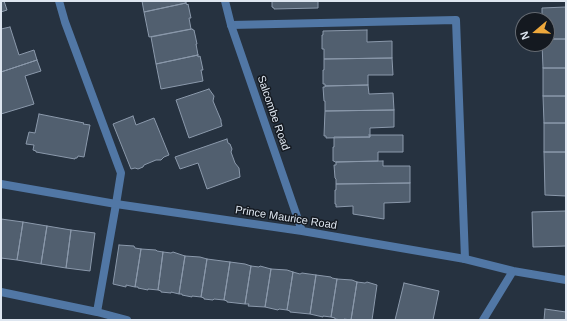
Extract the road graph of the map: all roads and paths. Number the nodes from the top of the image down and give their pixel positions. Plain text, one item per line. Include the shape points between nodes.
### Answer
1 (59, 1) edge
2 (225, 1) edge
3 (231, 25) junction
4 (1, 184) edge
5 (116, 204) junction
6 (302, 231) junction
7 (465, 259) junction
8 (514, 271) junction
9 (566, 280) edge
10 (1, 292) edge
11 (97, 312) junction
12 (127, 320) edge
13 (483, 320) edge

1 - 5 street via 121,173
2 - 3 street, Salcombe Road
3 - 6 street, Salcombe Road
3 - 7 street via 456,20
4 - 5 street, Prince Maurice Road
5 - 6 street, Prince Maurice Road
5 - 11 street
6 - 7 street, Prince Maurice Road
7 - 8 street, Prince Maurice Road
8 - 9 street, Prince Maurice Road
8 - 13 street
10 - 11 street
11 - 12 street

